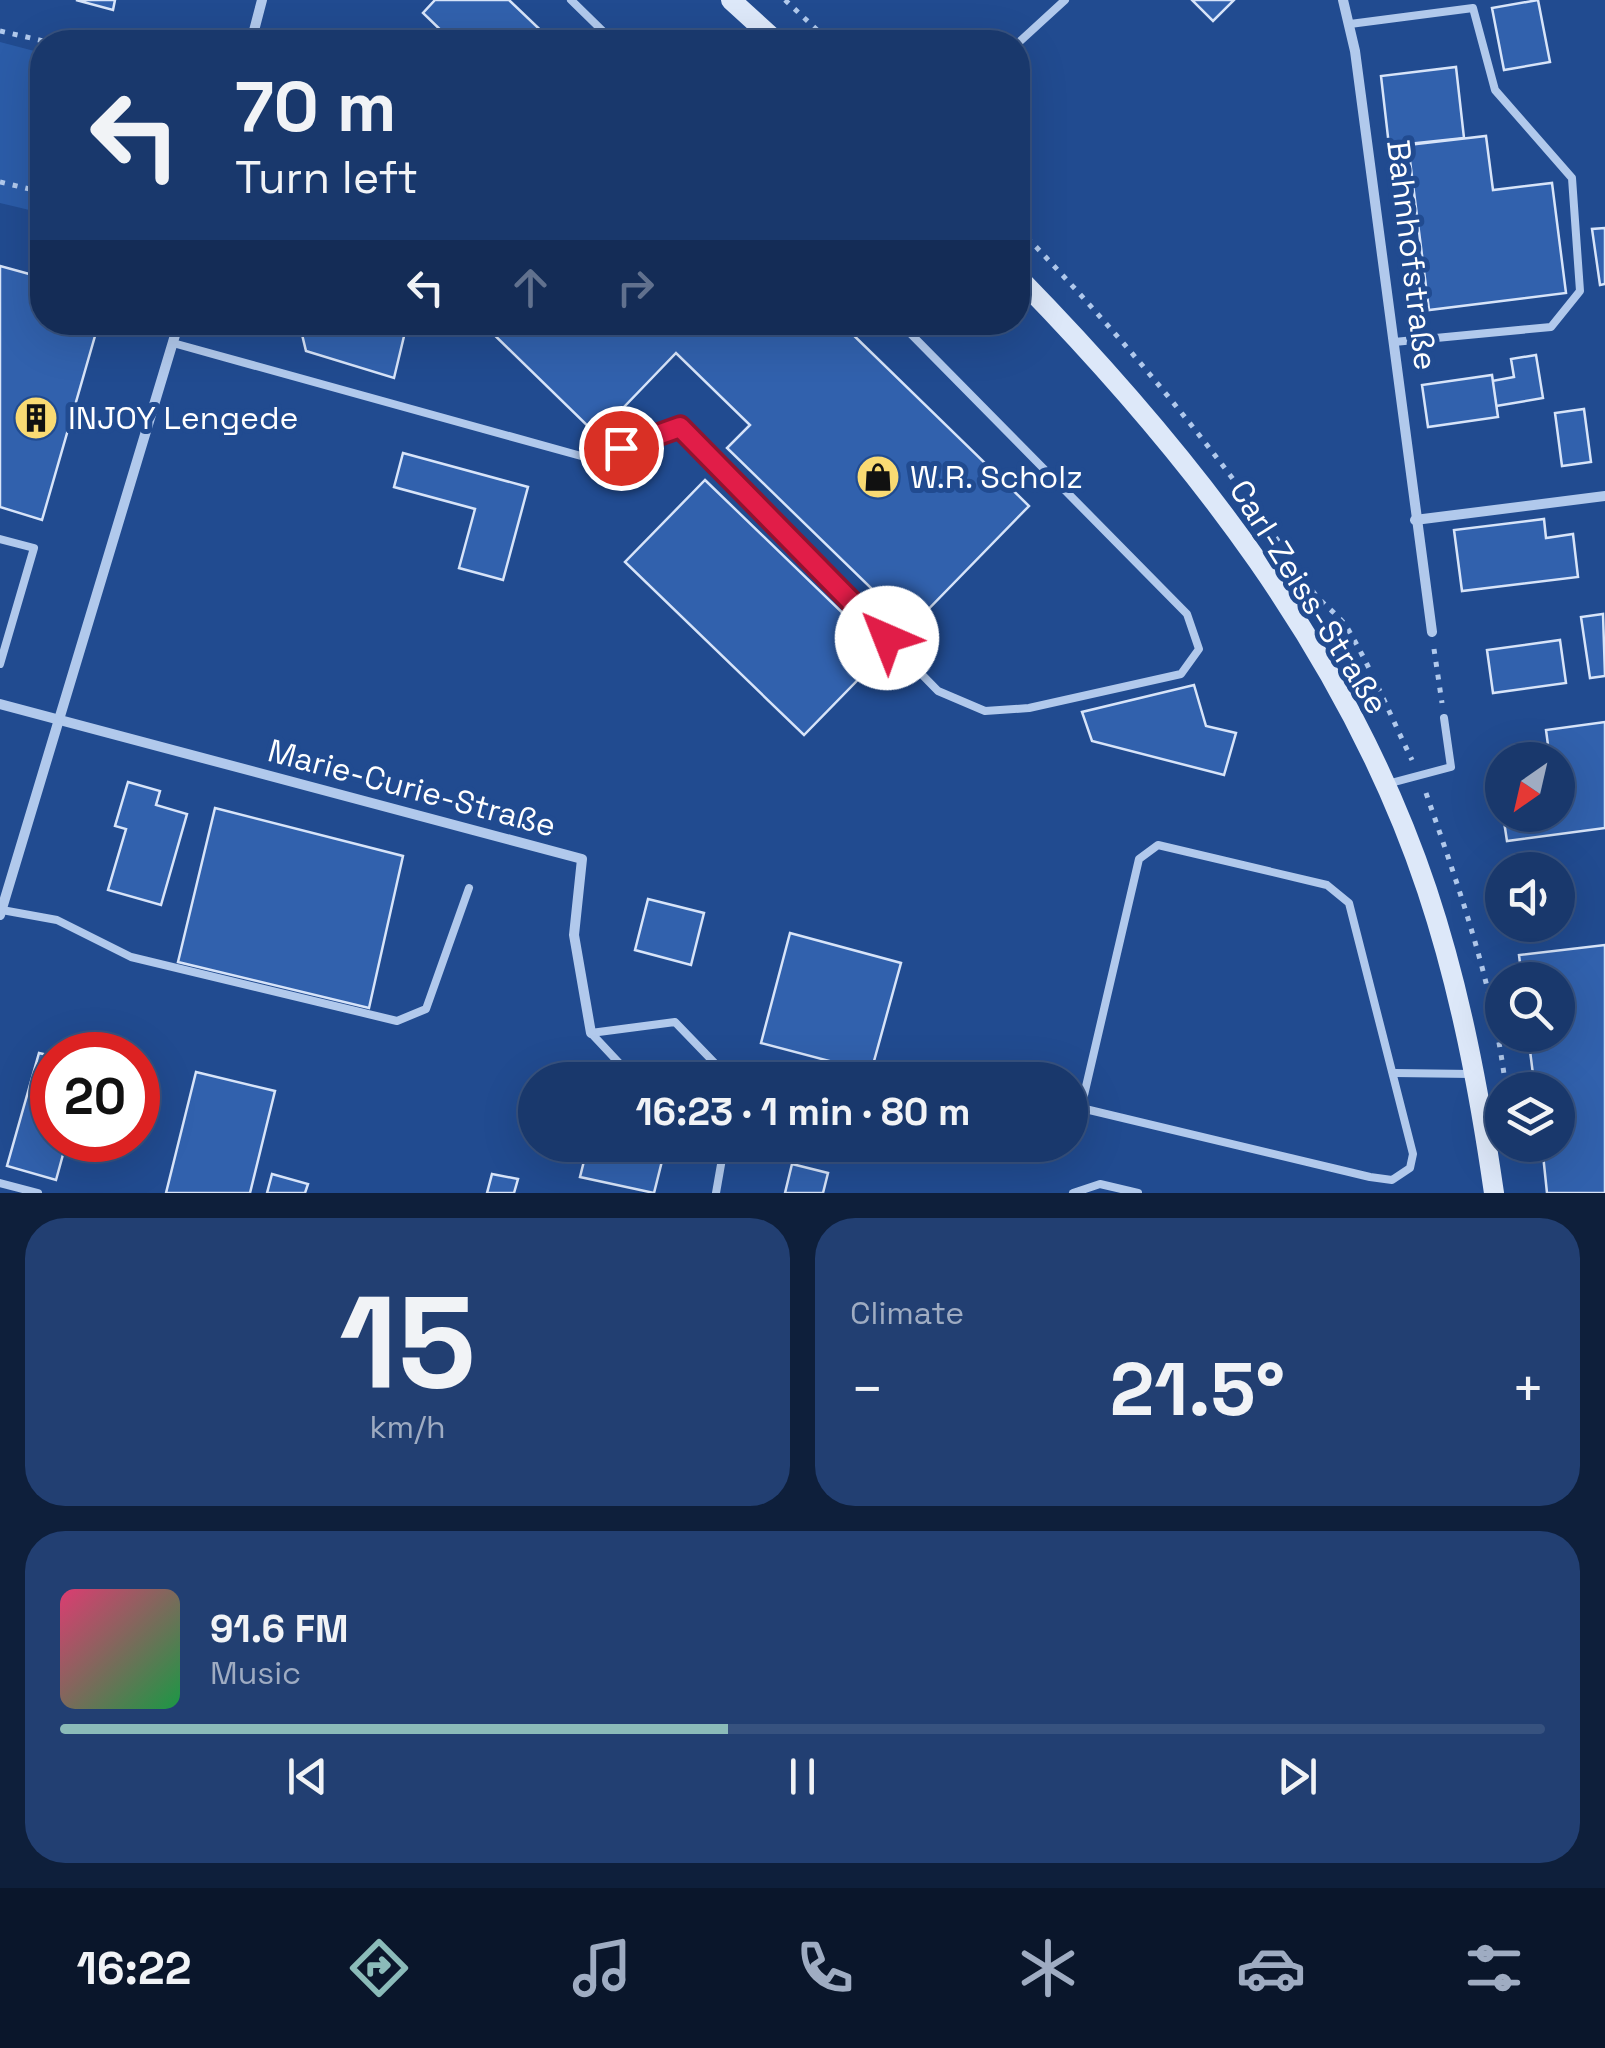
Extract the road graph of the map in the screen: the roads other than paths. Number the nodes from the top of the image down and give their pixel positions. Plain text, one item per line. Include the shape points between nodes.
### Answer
1 (262, 0) edge
2 (571, 0) edge
3 (731, 0) edge
4 (1065, 0) edge
5 (1343, 0) edge
6 (1350, 24) junction
7 (254, 30) edge
8 (602, 30) edge
9 (764, 30) edge
10 (1030, 32) edge
11 (1030, 290) edge
12 (174, 335) edge
13 (912, 335) edge
14 (1394, 342) junction
15 (172, 343) junction
16 (1605, 496) edge
17 (1415, 520) junction
18 (0, 538) edge
19 (1432, 632) road end
20 (0, 664) edge
21 (0, 704) edge
22 (1444, 718) road end
23 (59, 720) junction
24 (1384, 784) junction
25 (470, 888) dead end
26 (1, 912) edge
27 (590, 1033) junction
28 (618, 1062) edge
29 (713, 1062) edge
30 (1394, 1072) junction
31 (1476, 1074) junction
32 (722, 1162) edge
33 (0, 1183) edge
34 (38, 1193) edge
35 (716, 1193) edge
36 (1074, 1193) edge
37 (1138, 1193) edge
38 (1494, 1193) edge

1 - 7 street
2 - 8 lane
3 - 9 main road
4 - 10 lane
5 - 6 street, Bahnhofstraße
6 - 14 street, Bahnhofstraße
6 - 14 lane via 1473,8 1495,90 1572,178 1580,291 1551,327
11 - 24 main road, Carl-Zeiss-Straße via 1184,460 1238,531 1318,658
12 - 15 street
13 - 15 lane via 1187,614 1199,650 1180,674 1029,708 984,711 938,691 680,427 592,459
14 - 17 street, Bahnhofstraße
15 - 23 street
16 - 17 street
17 - 19 street, Bahnhofstraße
18 - 20 lane via 34,548
21 - 23 street, Marie-Curie-Straße
22 - 24 lane via 1450,768
23 - 26 street
23 - 27 street, Marie-Curie-Straße via 582,859 574,935
24 - 31 main road, Carl-Zeiss-Straße via 1426,887
25 - 26 lane via 426,1010 397,1020 130,958 56,920
27 - 28 lane
27 - 29 lane via 674,1022
30 - 30 lane via 1349,903 1327,885 1158,845 1138,859 1081,1108 1392,1180 1410,1168 1413,1154
30 - 31 lane
31 - 38 main road
32 - 35 lane
33 - 34 lane
36 - 37 lane via 1100,1184

